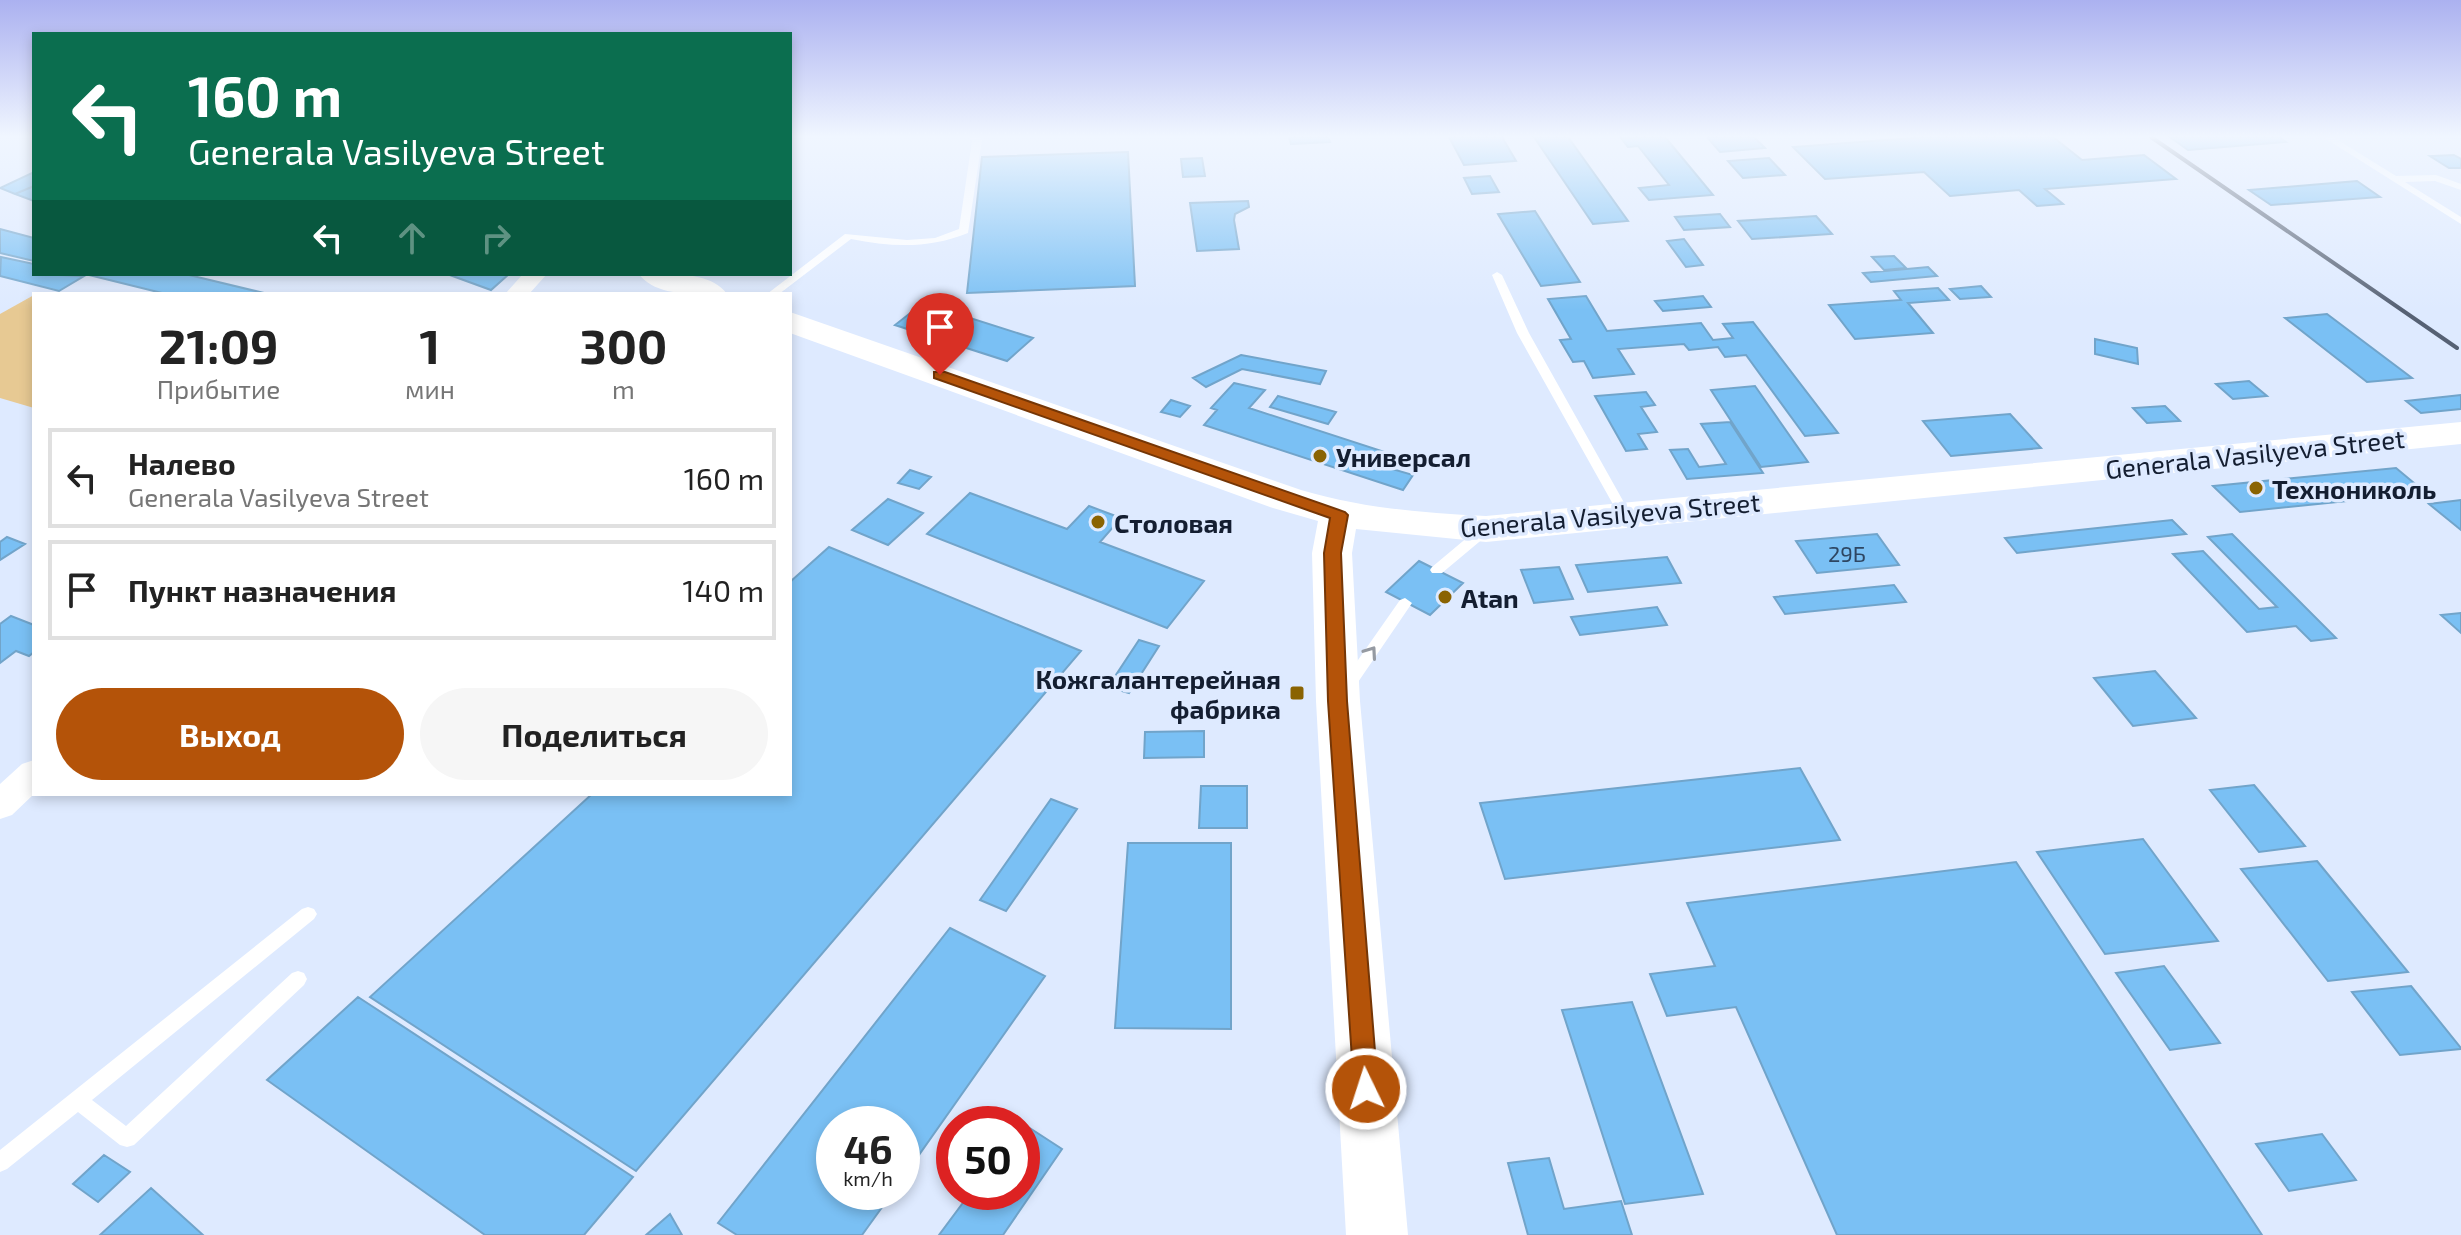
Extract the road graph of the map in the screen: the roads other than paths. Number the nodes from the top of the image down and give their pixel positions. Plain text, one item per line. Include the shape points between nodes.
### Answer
1 (969, 195) edge
2 (2420, 195) edge
3 (2461, 221) edge
4 (1497, 275) dead end
5 (534, 276) edge
6 (661, 276) edge
7 (518, 292) edge
8 (705, 292) edge
9 (775, 292) edge
10 (792, 323) edge
11 (2461, 433) edge
12 (1339, 515) junction
13 (1625, 515) junction
14 (1486, 529) junction
15 (1437, 570) dead end
16 (1405, 603) dead end
17 (1338, 701) junction
18 (32, 775) edge
19 (0, 805) edge
20 (308, 914) dead end
21 (298, 979) dead end
22 (79, 1101) junction
23 (0, 1162) edge
24 (1374, 1221) edge

1 - 9 lane via 964,231 921,245 849,236
2 - 3 lane
4 - 13 lane via 1523,333
5 - 7 street
6 - 8 main road
10 - 12 main road, Generala Vasilyeva Street
11 - 13 main road, Generala Vasilyeva Street
12 - 14 main road, Generala Vasilyeva Street via 1402,526
12 - 17 main road via 1332,553
13 - 14 main road, Generala Vasilyeva Street
14 - 15 lane
17 -> 16 lane
17 - 24 main road
18 - 19 street
20 - 22 lane
21 - 22 lane via 127,1138
22 - 23 lane

